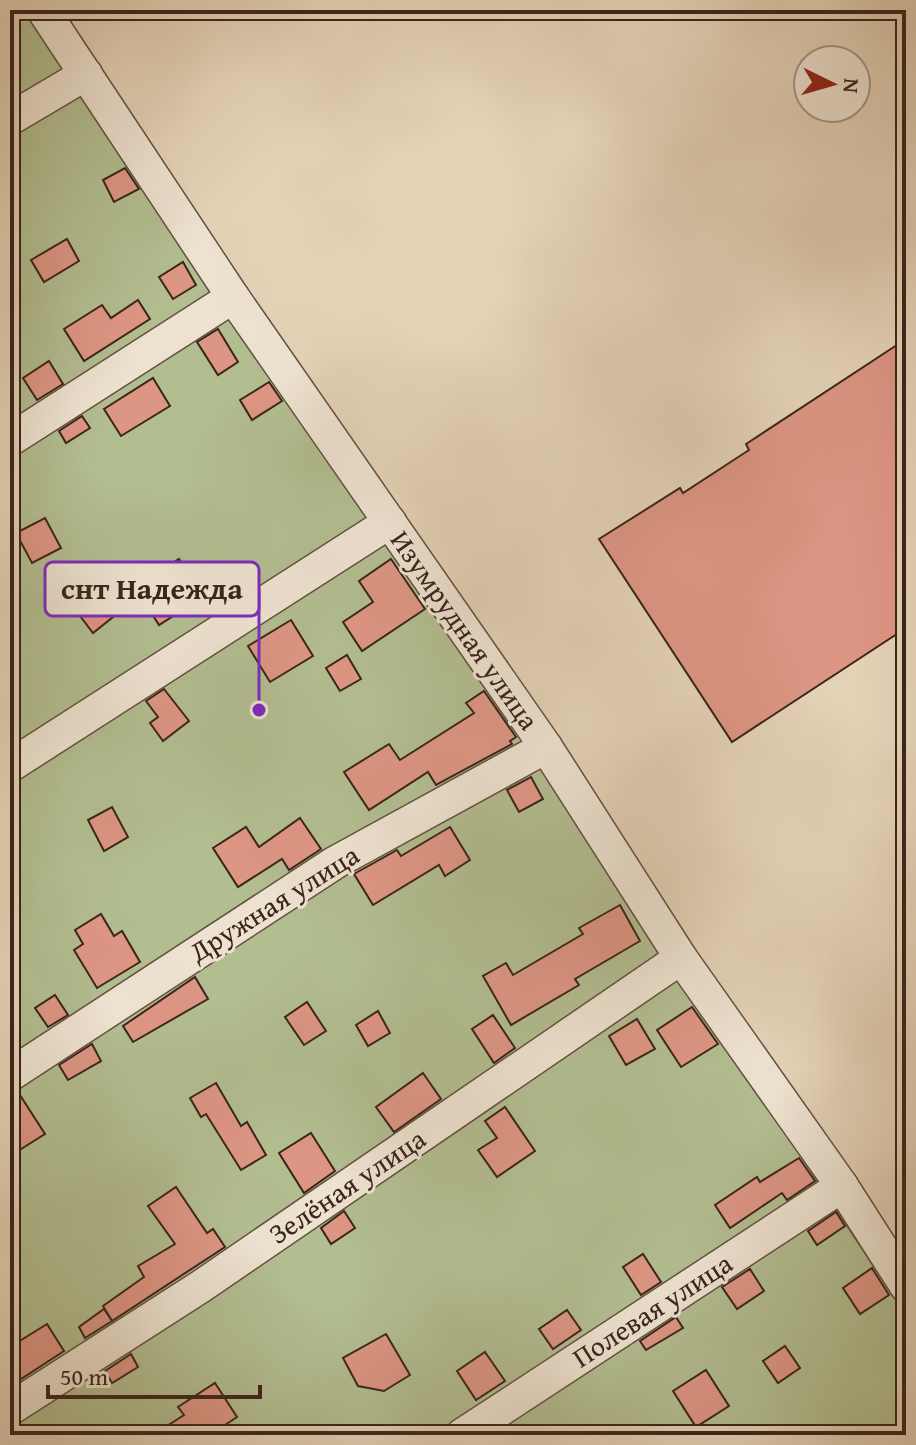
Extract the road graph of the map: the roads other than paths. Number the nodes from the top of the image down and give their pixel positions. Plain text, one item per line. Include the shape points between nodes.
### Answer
1 (43, 10) edge
2 (86, 74) junction
3 (10, 119) edge
4 (233, 297) junction
5 (10, 440) edge
6 (390, 522) junction
7 (546, 747) junction
8 (10, 766) edge
9 (681, 958) junction
10 (10, 1075) edge
11 (842, 1186) junction
12 (906, 1286) edge
13 (10, 1409) edge
14 (462, 1435) edge

1 - 2 street, Изумрудная улица
2 - 3 street
2 - 4 street, Изумрудная улица
4 - 5 street
4 - 6 street, Изумрудная улица
6 - 7 street, Изумрудная улица
6 - 8 street
7 - 9 street, Изумрудная улица
7 - 10 street, Дружная улица via 336,862
9 - 11 street, Изумрудная улица
9 - 13 street, Зелёная улица via 200,1287
11 - 12 street, Изумрудная улица
11 - 14 street, Полевая улица

